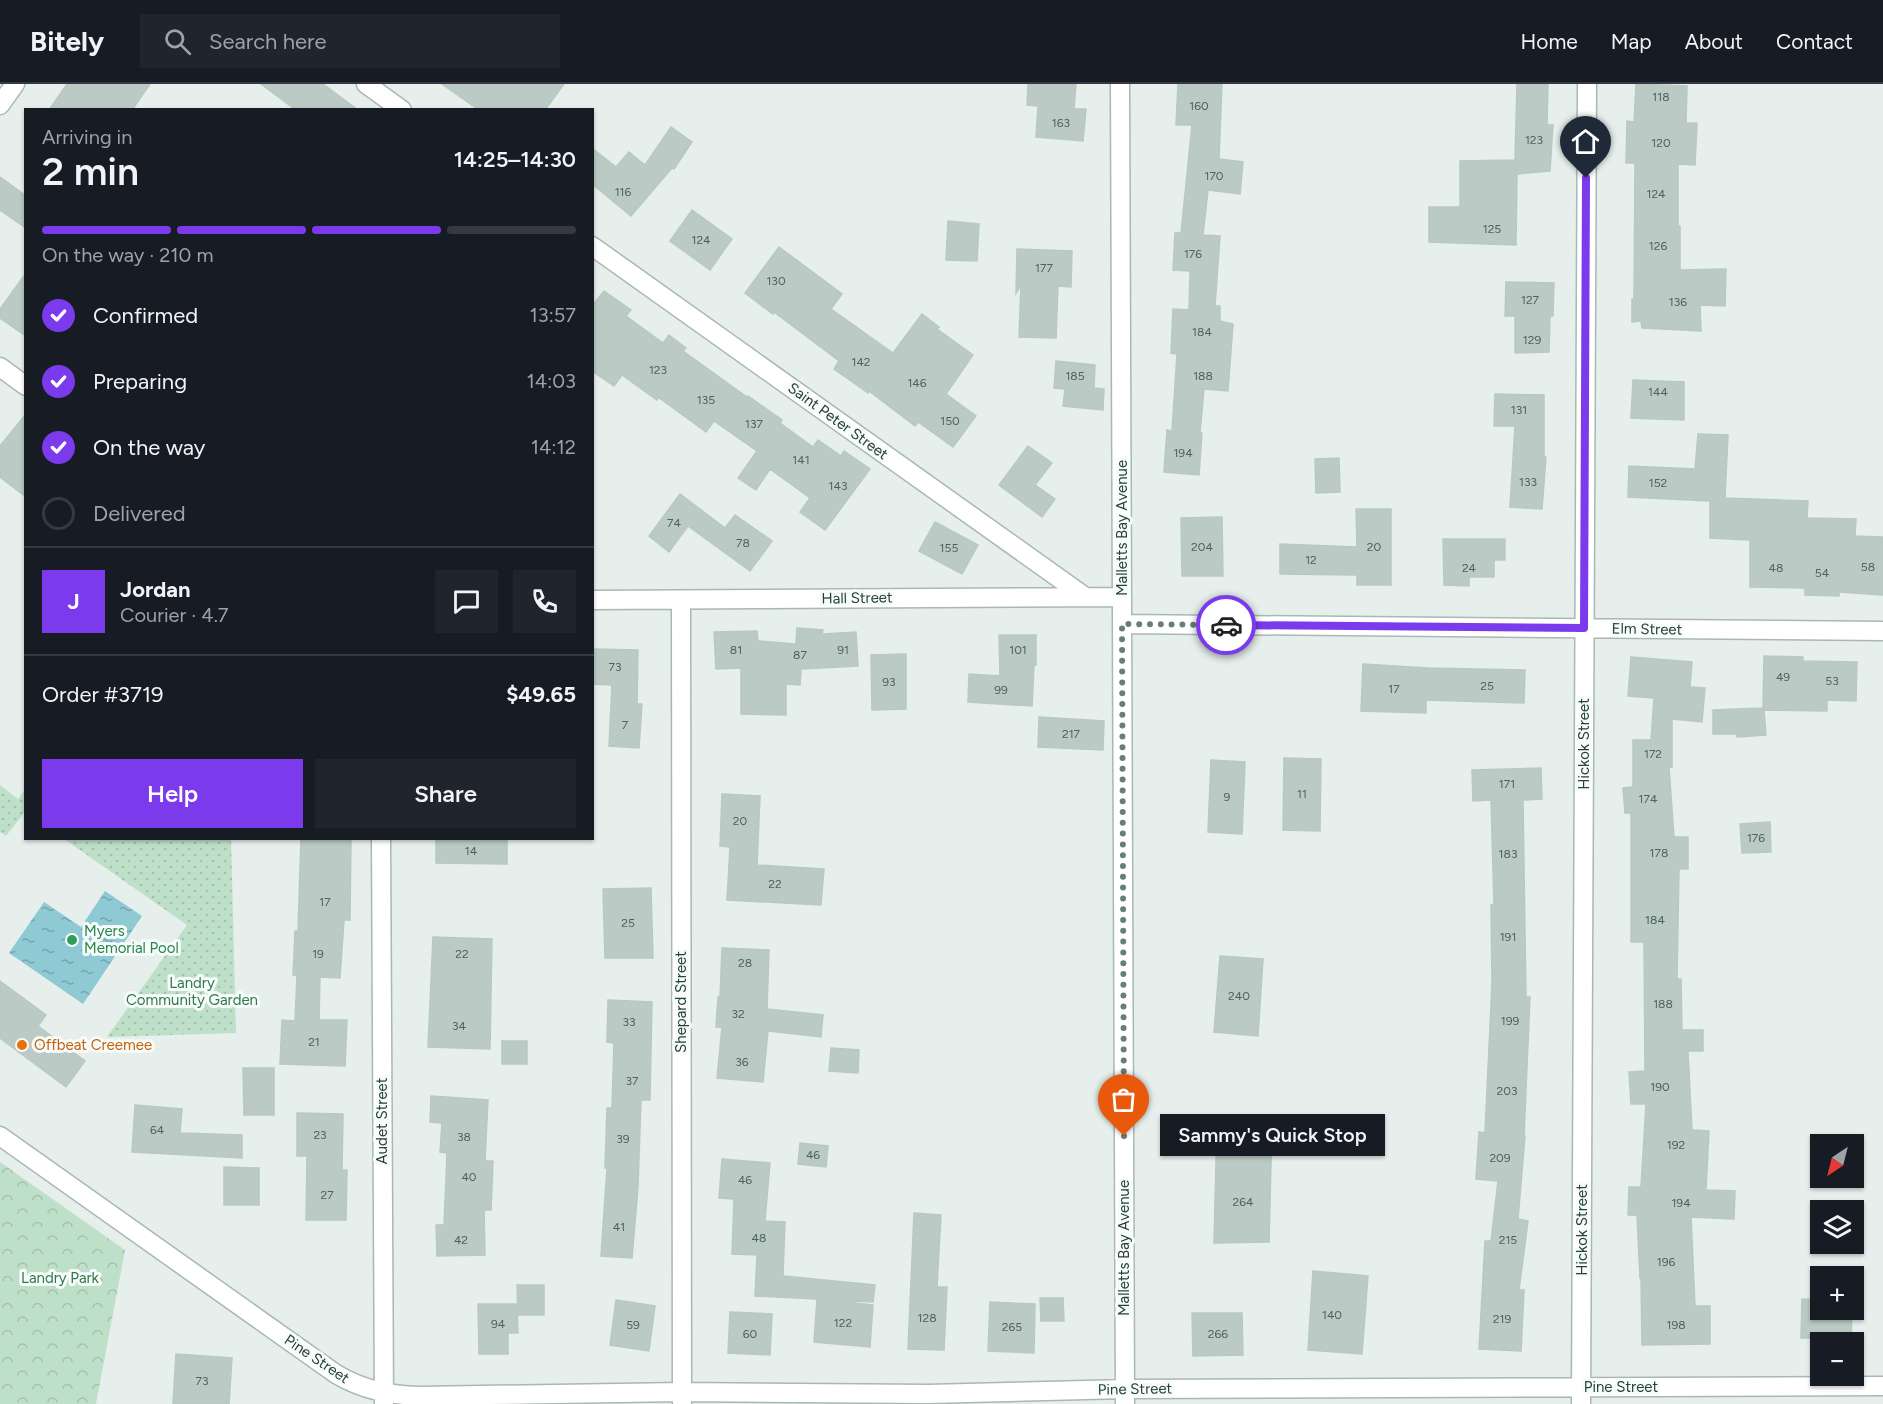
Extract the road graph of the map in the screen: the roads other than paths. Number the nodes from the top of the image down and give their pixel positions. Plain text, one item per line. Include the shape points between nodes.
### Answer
1 (15, 84) edge
2 (366, 84) edge
3 (1120, 84) edge
4 (1587, 84) edge
5 (0, 105) edge
6 (399, 108) edge
7 (594, 247) edge
8 (0, 367) edge
9 (24, 385) edge
10 (1084, 596) junction
11 (1122, 597) junction
12 (594, 600) edge
13 (681, 600) junction
14 (1122, 624) junction
15 (1584, 628) junction
16 (1883, 631) edge
17 (381, 840) edge
18 (0, 1136) edge
19 (1883, 1386) edge
20 (1125, 1396) edge
21 (1581, 1396) edge
22 (682, 1398) edge
23 (384, 1399) edge

1 - 5 street
2 - 6 street
3 - 11 street, Malletts Bay Avenue
4 - 15 street, Hickok Street
7 - 10 street, Saint Peter Street
8 - 9 street
10 - 11 street, Hall Street
10 - 13 street, Hall Street
11 - 14 street, Malletts Bay Avenue
12 - 13 street, Hall Street
13 - 22 street, Shepard Street
14 - 15 street, Elm Street
14 - 20 street, Malletts Bay Avenue
15 - 16 street, Elm Street
15 - 21 street, Hickok Street
17 - 23 street, Audet Street
18 - 23 street, Pine Street via 336,1374
19 - 21 street, Pine Street
20 - 21 street, Pine Street
20 - 22 street, Pine Street
22 - 23 street, Pine Street

